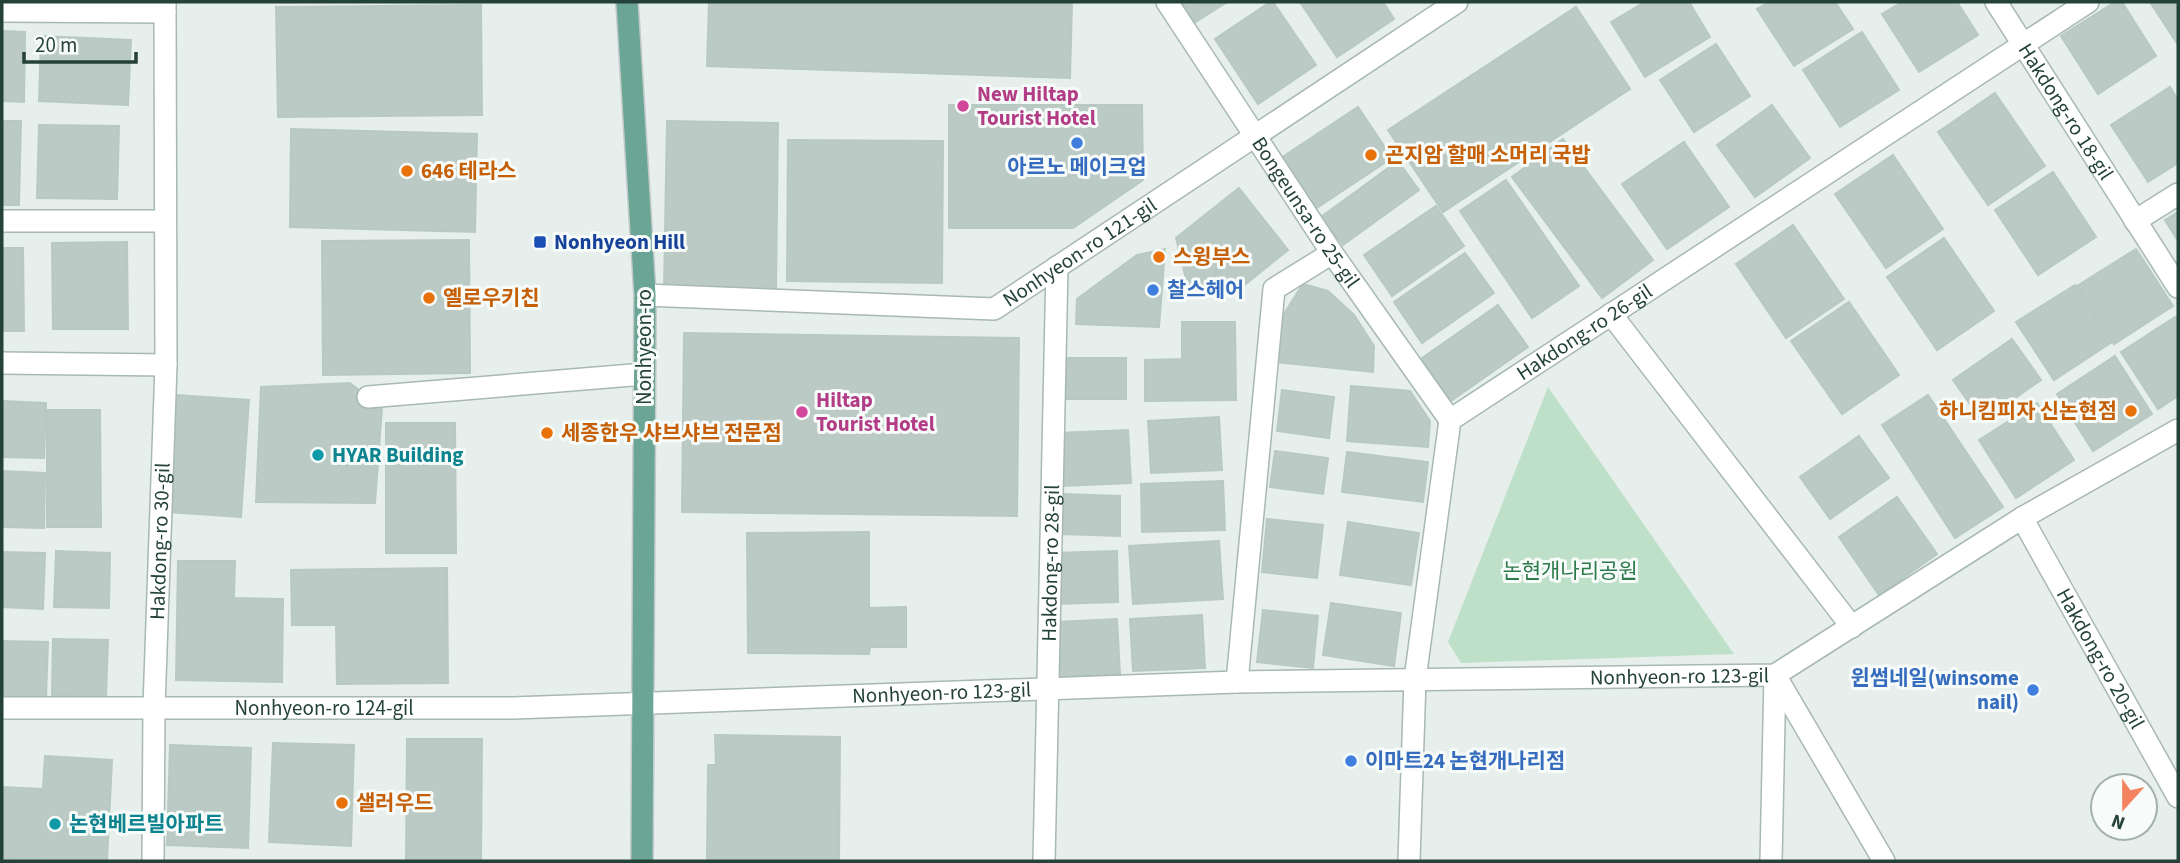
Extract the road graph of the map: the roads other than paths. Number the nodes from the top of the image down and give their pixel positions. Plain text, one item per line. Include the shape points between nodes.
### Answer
1 (627, 2) edge
2 (1167, 2) edge
3 (1457, 2) edge
4 (1996, 2) edge
5 (2088, 2) edge
6 (165, 7) edge
7 (2, 11) edge
8 (2024, 44) junction
9 (1254, 135) junction
10 (2178, 194) edge
11 (164, 220) junction
12 (2, 221) edge
13 (2135, 221) junction
14 (1332, 253) junction
15 (1057, 267) junction
16 (2178, 287) edge
17 (645, 295) junction
18 (1611, 314) junction
19 (2, 363) edge
20 (166, 365) junction
21 (644, 374) junction
22 (368, 397) dead end
23 (1450, 420) junction
24 (2178, 430) edge
25 (2022, 518) junction
26 (1852, 627) junction
27 (1775, 675) junction
28 (1415, 679) junction
29 (1237, 682) junction
30 (1046, 689) junction
31 (645, 701) junction
32 (154, 707) junction
33 (2, 708) edge
34 (2178, 797) edge
35 (153, 861) edge
36 (642, 861) edge
37 (1044, 861) edge
38 (1409, 861) edge
39 (1771, 861) edge
40 (1884, 861) edge

1 - 17 main road, Nonhyeon-ro
2 - 9 street, Bongeunsa-ro 25-gil
3 - 9 street, Nonhyeon-ro 121-gil
4 - 8 street, Hakdong-ro 18-gil
5 - 8 street, Hakdong-ro 26-gil
6 - 7 street, Hakdong-ro 30-gil
6 - 11 street, Hakdong-ro 30-gil
8 - 13 street, Hakdong-ro 18-gil
8 - 18 street, Hakdong-ro 26-gil
9 - 14 street, Bongeunsa-ro 25-gil
9 - 15 street, Nonhyeon-ro 121-gil
10 - 13 street
11 - 12 street
11 - 20 street, Hakdong-ro 30-gil
13 - 16 street, Hakdong-ro 18-gil
14 - 23 street, Bongeunsa-ro 25-gil
14 - 29 street via 1274,289
15 - 17 street, Nonhyeon-ro 121-gil via 994,309
15 - 30 street, Hakdong-ro 28-gil
17 - 21 main road, Nonhyeon-ro
18 - 23 street, Hakdong-ro 26-gil
18 - 26 street
19 - 20 street
20 - 32 street, Hakdong-ro 30-gil
21 - 22 street
21 - 31 main road, Nonhyeon-ro
23 - 28 street
24 - 25 street, Nonhyeon-ro 123-gil
25 - 26 street, Nonhyeon-ro 123-gil
25 - 34 street, Hakdong-ro 20-gil
26 - 27 street, Nonhyeon-ro 123-gil
27 - 28 street, Nonhyeon-ro 123-gil
27 - 39 street
27 - 40 street
28 - 29 street, Nonhyeon-ro 123-gil
28 - 38 street
29 - 30 street, Nonhyeon-ro 123-gil
30 - 31 street, Nonhyeon-ro 123-gil
30 - 37 street, Hakdong-ro 28-gil
31 - 32 street, Nonhyeon-ro 124-gil via 513,708
31 - 36 main road, Nonhyeon-ro
32 - 33 street, Nonhyeon-ro 124-gil
32 - 35 street, Hakdong-ro 30-gil

